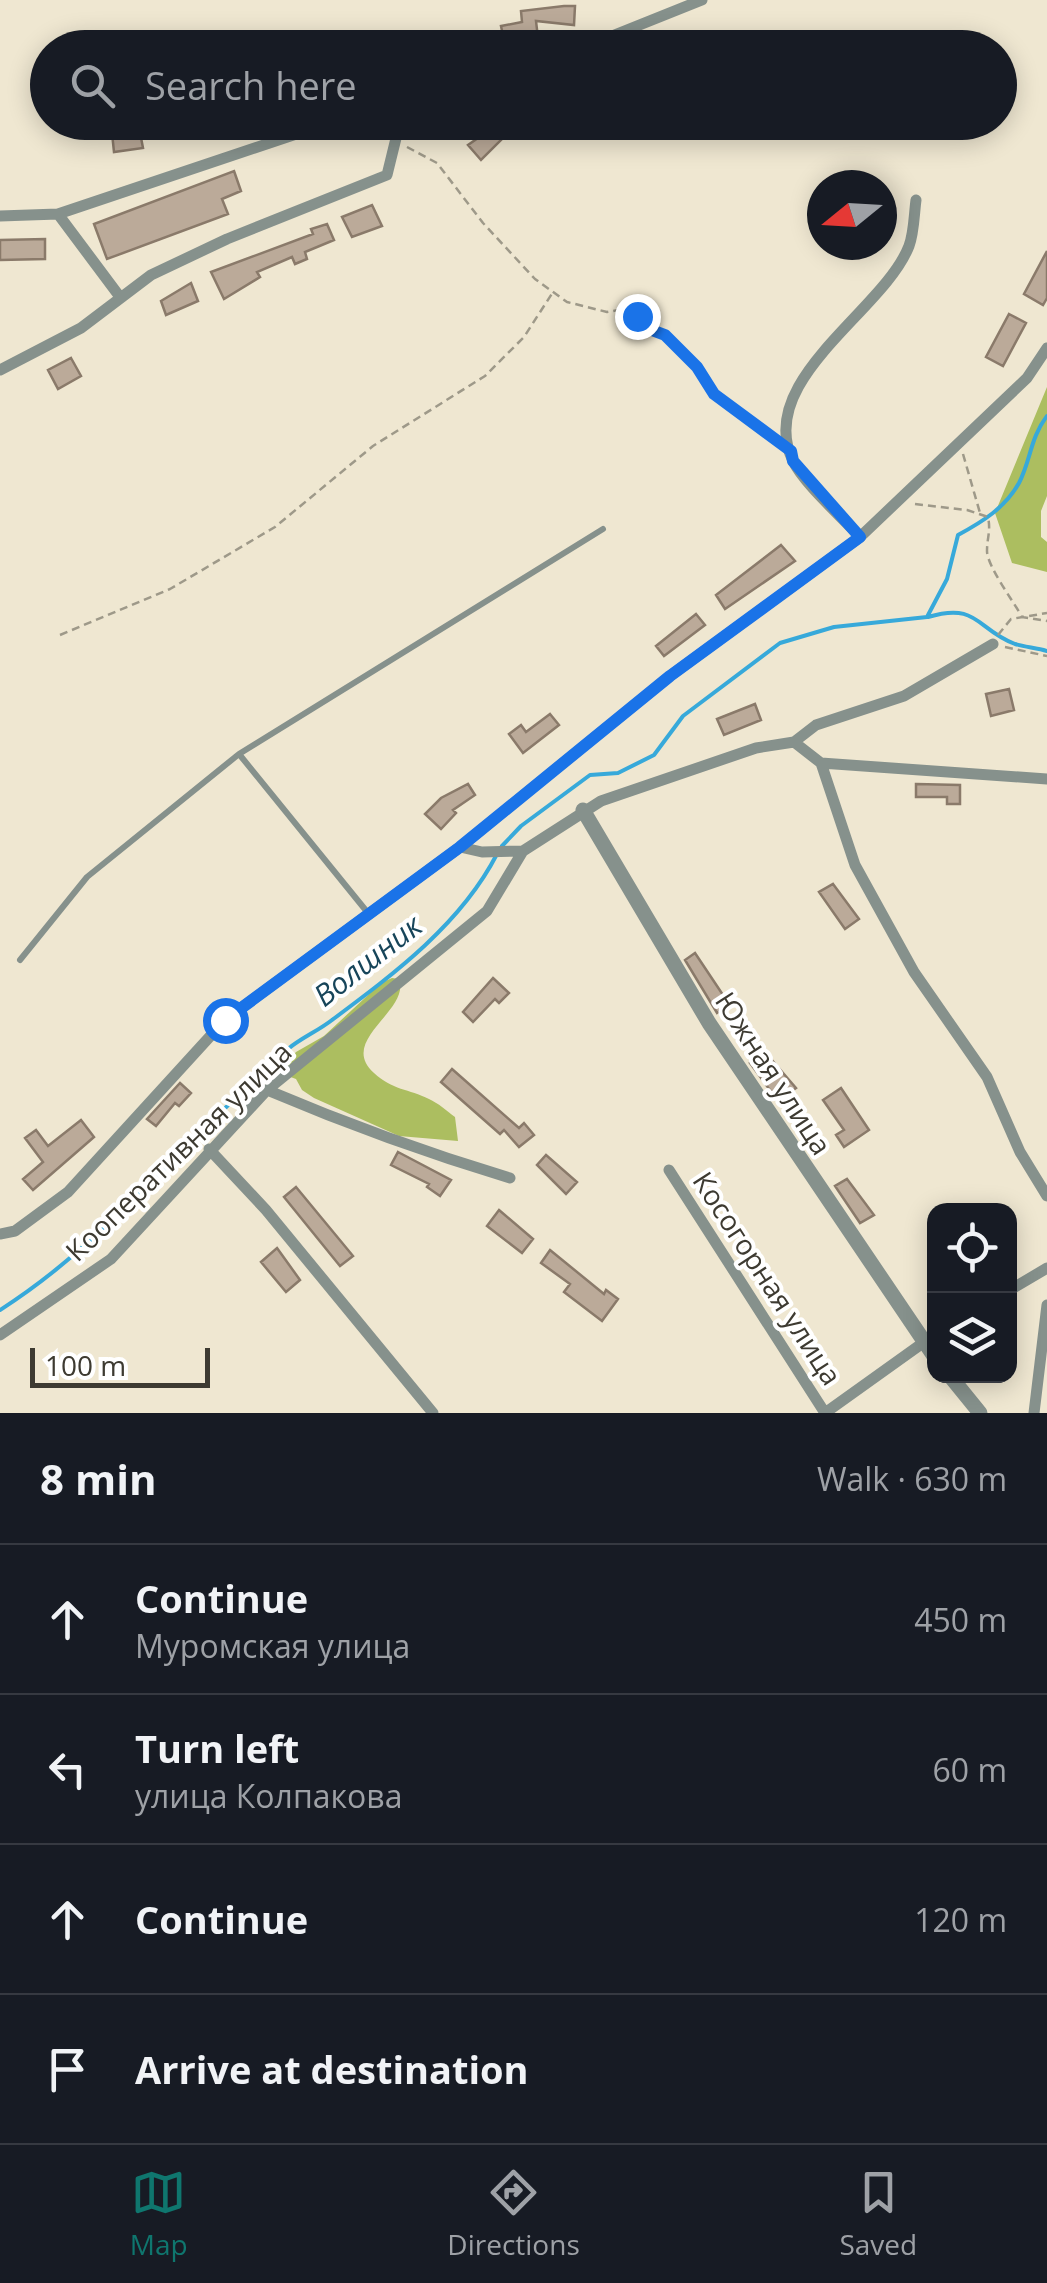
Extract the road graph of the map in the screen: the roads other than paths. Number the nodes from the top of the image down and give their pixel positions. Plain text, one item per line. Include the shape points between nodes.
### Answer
1 (702, 0) edge
2 (627, 30) edge
3 (278, 140) edge
4 (397, 140) edge
5 (916, 200) dead end
6 (58, 214) junction
7 (0, 216) edge
8 (120, 296) junction
9 (1047, 348) edge
10 (0, 370) edge
11 (603, 528) dead end
12 (860, 537) junction
13 (992, 644) road end
14 (794, 742) junction
15 (239, 754) junction
16 (821, 762) junction
17 (1047, 780) edge
18 (583, 810) junction
19 (460, 847) junction
20 (522, 851) junction
21 (369, 914) junction
22 (20, 960) dead end
23 (266, 1090) junction
24 (209, 1148) junction
25 (669, 1170) dead end
26 (510, 1178) dead end
27 (1047, 1196) edge
28 (0, 1234) edge
29 (1047, 1268) edge
30 (1017, 1286) edge
31 (1047, 1305) edge
32 (0, 1335) edge
33 (927, 1335) edge
34 (927, 1339) edge
35 (956, 1383) edge
36 (434, 1413) edge
37 (825, 1413) edge
38 (980, 1413) edge
39 (1034, 1413) edge

1 - 2 street
3 - 6 street
4 - 8 street via 387,175 227,239
5 - 12 street via 908,248 870,302 804,373 788,424 793,461
6 - 7 street
6 - 8 street
8 - 10 street via 80,328
9 - 12 street via 1027,378
11 - 15 lane
12 - 19 street via 670,676
13 - 14 street, Кооперативная улица via 904,696 816,726
14 - 16 street
14 - 18 street, Кооперативная улица via 756,748
15 - 21 lane
15 - 22 lane via 87,877
16 - 17 street
16 - 27 street via 856,865 914,972 987,1076
18 - 20 street, Кооперативная улица
18 - 33 street, Южная улица via 709,1023
19 - 20 street
19 - 21 street
20 - 23 street, Кооперативная улица via 487,910
21 - 28 street via 225,1020 68,1192 15,1231
23 - 24 street, Кооперативная улица
23 - 26 street
24 - 32 street, Кооперативная улица via 112,1258
24 - 36 street
25 - 37 street, Косогорная улица
29 - 30 street
31 - 39 street
34 - 37 street
35 - 38 street

